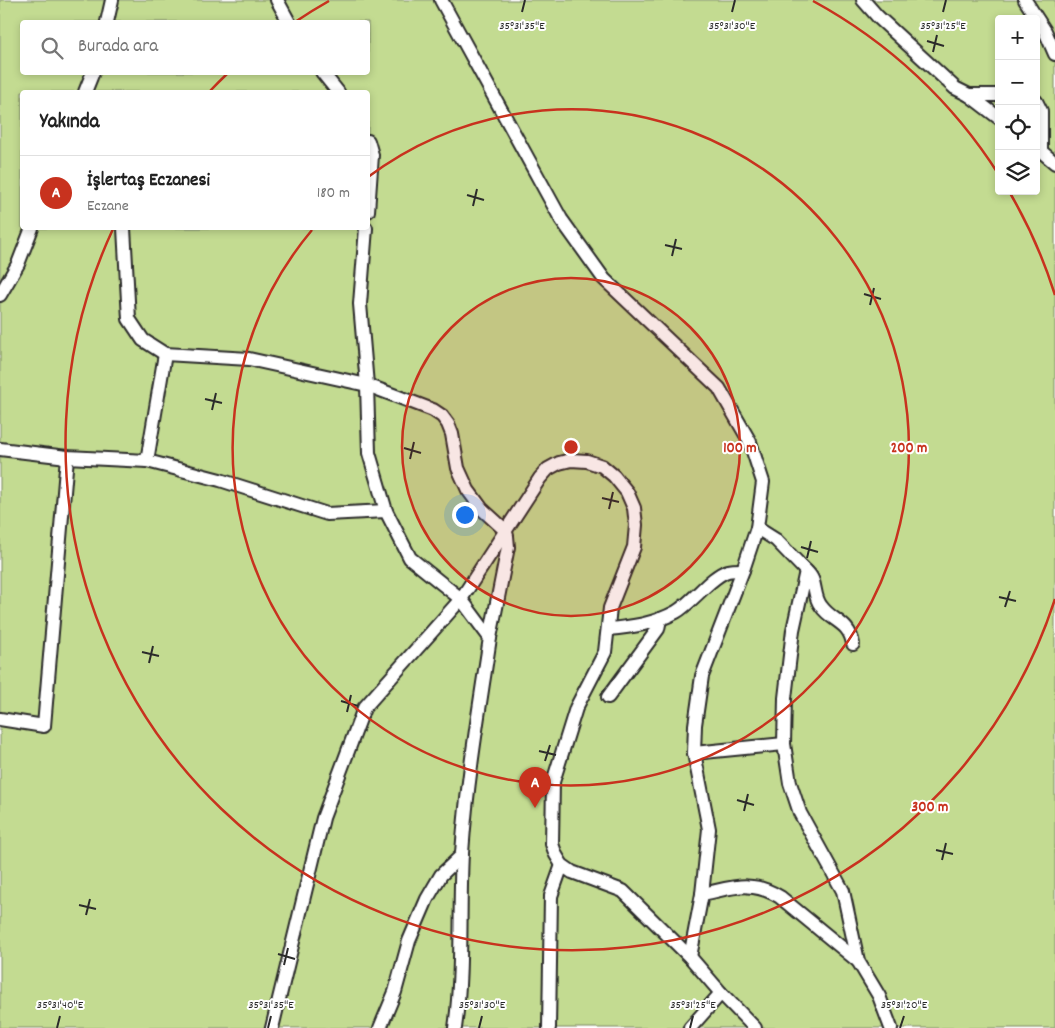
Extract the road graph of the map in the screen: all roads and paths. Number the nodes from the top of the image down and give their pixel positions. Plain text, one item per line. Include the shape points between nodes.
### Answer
1 (112, 0) edge
2 (277, 0) edge
3 (441, 0) edge
4 (863, 0) edge
5 (1025, 0) edge
6 (107, 20) edge
7 (288, 20) edge
8 (1055, 54) edge
9 (92, 75) edge
10 (324, 75) edge
11 (86, 90) edge
12 (336, 90) edge
13 (969, 94) junction
14 (995, 95) edge
15 (1040, 109) edge
16 (995, 115) edge
17 (1040, 124) edge
18 (370, 148) edge
19 (1039, 150) edge
20 (1055, 164) edge
21 (370, 183) edge
22 (31, 230) edge
23 (124, 230) edge
24 (366, 230) edge
25 (0, 295) edge
26 (165, 354) junction
27 (367, 385) junction
28 (0, 449) edge
29 (67, 457) junction
30 (147, 461) junction
31 (386, 511) junction
32 (757, 528) junction
33 (505, 530) junction
34 (743, 570) junction
35 (806, 572) junction
36 (461, 599) junction
37 (660, 620) junction
38 (608, 629) junction
39 (490, 638) junction
40 (853, 644) dead end
41 (608, 697) dead end
42 (0, 719) edge
43 (784, 744) junction
44 (694, 753) junction
45 (462, 855) junction
46 (562, 865) junction
47 (702, 894) junction
48 (690, 957) junction
49 (858, 960) junction
50 (721, 993) junction
51 (272, 1028) edge
52 (380, 1028) edge
53 (455, 1028) edge
54 (549, 1028) edge
55 (690, 1028) edge
56 (755, 1028) edge
57 (891, 1028) edge

1 - 6 street
2 - 7 street
3 - 32 street via 561,219 604,279 719,388 750,442 763,482
4 - 13 street via 956,88
5 - 8 street
9 - 11 street
10 - 12 street
13 - 14 street
13 - 16 street
15 - 17 street
18 - 21 street
19 - 20 street
22 - 25 street via 18,264
23 - 26 street via 129,319 143,340
24 - 27 street via 360,304
26 - 27 street via 249,359
26 - 30 street
27 - 31 street via 369,453
27 - 33 street via 442,416 452,434 458,468 468,490 482,509
28 - 29 street
29 - 30 street
29 - 42 street via 44,726
30 - 31 street via 328,514
31 - 36 street via 410,558
32 - 34 street
32 - 35 street via 776,540
33 - 36 street
33 - 38 street via 540,478 559,463 587,461 602,466 614,476 627,492 634,508 636,525 634,547 610,608
33 - 39 street via 508,547
34 - 37 street via 720,574 688,604
34 - 44 street via 702,676
35 - 40 street via 812,577 820,605 844,625
35 - 43 street via 793,630 784,706
36 - 39 street
36 - 51 street via 364,708 323,818
37 - 38 street
37 - 41 street via 658,630
38 - 46 street via 605,652 576,708 554,782 552,844
39 - 45 street via 470,765
43 - 44 street
43 - 49 street via 787,770 800,813 843,892
44 - 47 street via 708,829
45 - 52 street via 442,875 427,900 409,941 395,992
45 - 53 street via 460,996
46 - 48 street via 572,872 623,891
46 - 54 street via 551,896
47 - 48 street
47 - 49 street via 748,886 769,890
48 - 50 street
49 - 57 street via 879,996
50 - 55 street
50 - 56 street

